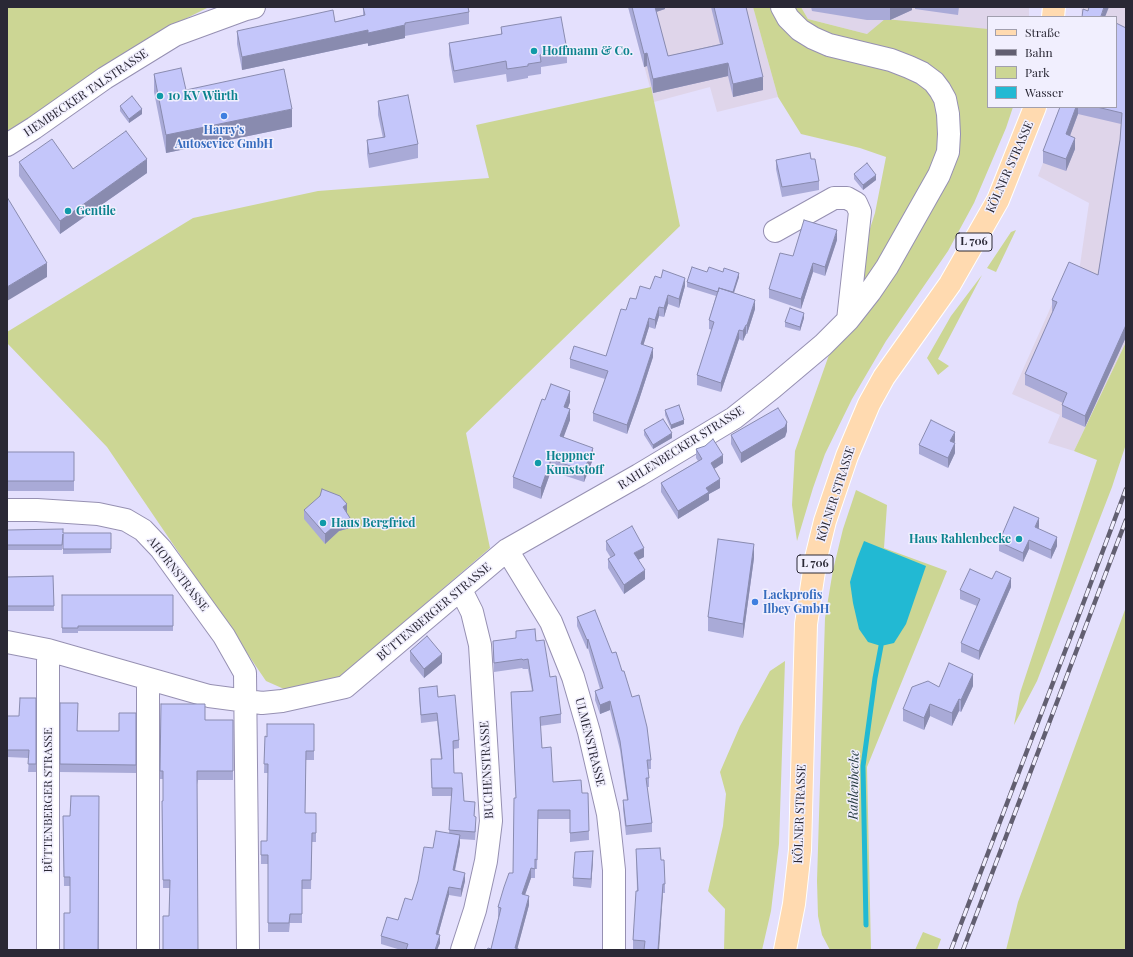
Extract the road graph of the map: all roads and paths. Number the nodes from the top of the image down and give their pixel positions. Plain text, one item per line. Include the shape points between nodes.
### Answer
1 (254, 7) edge
2 (782, 7) edge
3 (1035, 108) edge
4 (7, 145) edge
5 (775, 231) dead end
6 (848, 320) junction
7 (613, 490) joint
8 (7, 510) edge
9 (507, 550) junction
10 (461, 590) junction
11 (7, 642) edge
12 (48, 650) junction
13 (148, 679) junction
14 (246, 701) junction
15 (48, 950) edge
16 (148, 950) edge
17 (248, 950) edge
18 (462, 950) edge
19 (614, 950) edge
20 (785, 950) edge

1 - 4 street, HEMBECKER TALSTRASSE via 175,35 105,78
2 - 6 street, RAHLENBECKER STRASSE via 788,18 800,30 813,38 922,73 934,82 945,99 948,114 948,152 939,175 887,267
3 - 20 main road, KÖLNER STRASSE / L 706 via 998,200 950,284 884,377 869,404 846,456 825,521 816,558 806,624 800,850 794,904
5 - 6 street via 834,198 847,198 856,203 860,212
6 - 7 street, RAHLENBECKER STRASSE via 800,365 734,418
7 - 9 street, BÜTTENBERGER STRASSE
8 - 14 street, AHORNSTRASSE via 98,514 126,520 143,530 161,549 224,636 245,673
9 - 10 street, BÜTTENBERGER STRASSE
9 - 19 street, ULMENSTRASSE via 551,622 573,677 589,732 608,814 614,870
10 - 14 street, BÜTTENBERGER STRASSE via 345,686 282,701
10 - 18 street, BUCHENSTRASSE via 472,612 480,645 491,821 486,861 475,910
11 - 12 street, BÜTTENBERGER STRASSE
12 - 13 street, BÜTTENBERGER STRASSE
12 - 15 street, BÜTTENBERGER STRASSE
13 - 14 street, BÜTTENBERGER STRASSE via 209,696
13 - 16 street
14 - 17 street

